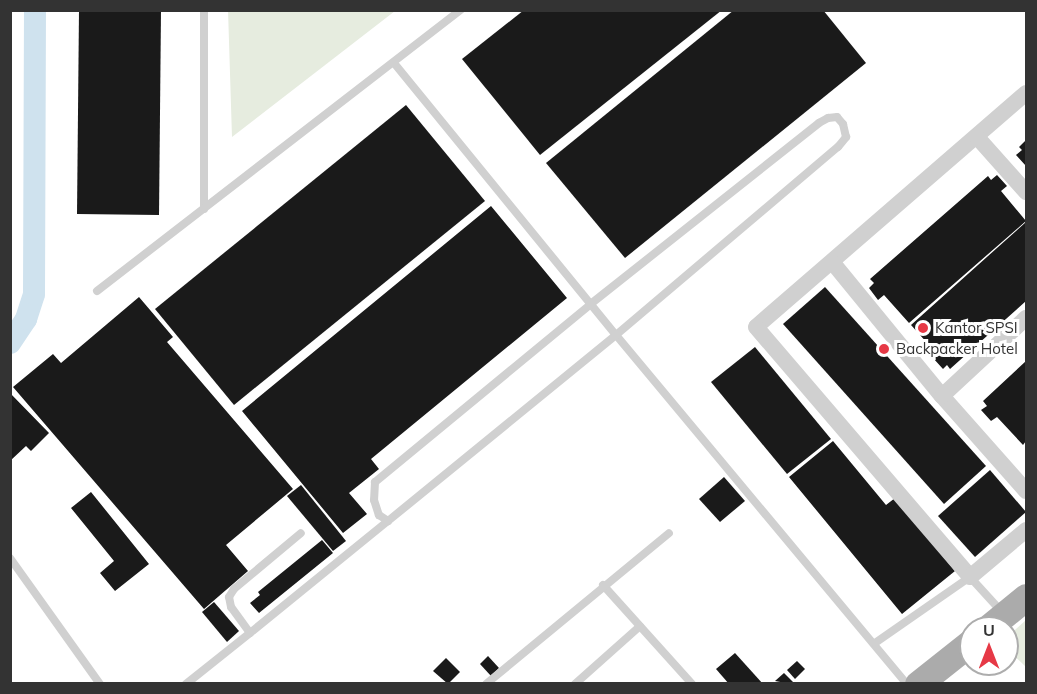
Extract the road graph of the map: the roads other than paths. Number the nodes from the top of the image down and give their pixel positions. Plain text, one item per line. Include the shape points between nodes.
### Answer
1 (204, 10) edge
2 (461, 10) edge
3 (394, 63) junction
4 (1026, 93) edge
5 (977, 137) junction
6 (1026, 192) edge
7 (204, 209) junction
8 (833, 263) junction
9 (97, 291) dead end
10 (591, 304) junction
11 (1026, 318) edge
12 (616, 335) junction
13 (942, 396) junction
14 (1026, 491) edge
15 (388, 521) junction
16 (1026, 530) edge
17 (301, 532) dead end
18 (669, 532) dead end
19 (10, 558) edge
20 (970, 577) junction
21 (603, 585) junction
22 (1026, 597) edge
23 (993, 616) edge
24 (1002, 616) edge
25 (640, 626) junction
26 (250, 633) junction
27 (875, 643) junction
28 (959, 652) edge
29 (689, 682) edge
30 (100, 684) edge
31 (186, 684) edge
32 (486, 684) edge
33 (575, 684) edge
34 (907, 684) edge
35 (918, 684) edge

1 - 7 lane
2 - 3 lane
3 - 7 lane
3 - 10 lane
4 - 5 street
5 - 6 street
5 - 8 street
7 - 9 lane
8 - 13 street
8 - 20 street via 756,327
10 - 12 lane
10 - 12 lane via 819,123 837,117 843,124 846,137 838,147
10 - 15 lane via 375,482 376,508
11 - 13 street
12 - 15 lane
12 - 27 lane
13 - 14 street
15 - 26 lane
16 - 20 street
17 - 26 lane via 229,597 231,607
18 - 21 lane
19 - 30 lane
20 - 23 lane
20 - 27 lane
21 - 25 lane
21 - 32 lane
22 - 24 main road
25 - 29 lane
25 - 33 lane
26 - 31 lane
27 - 34 lane
28 - 35 main road

